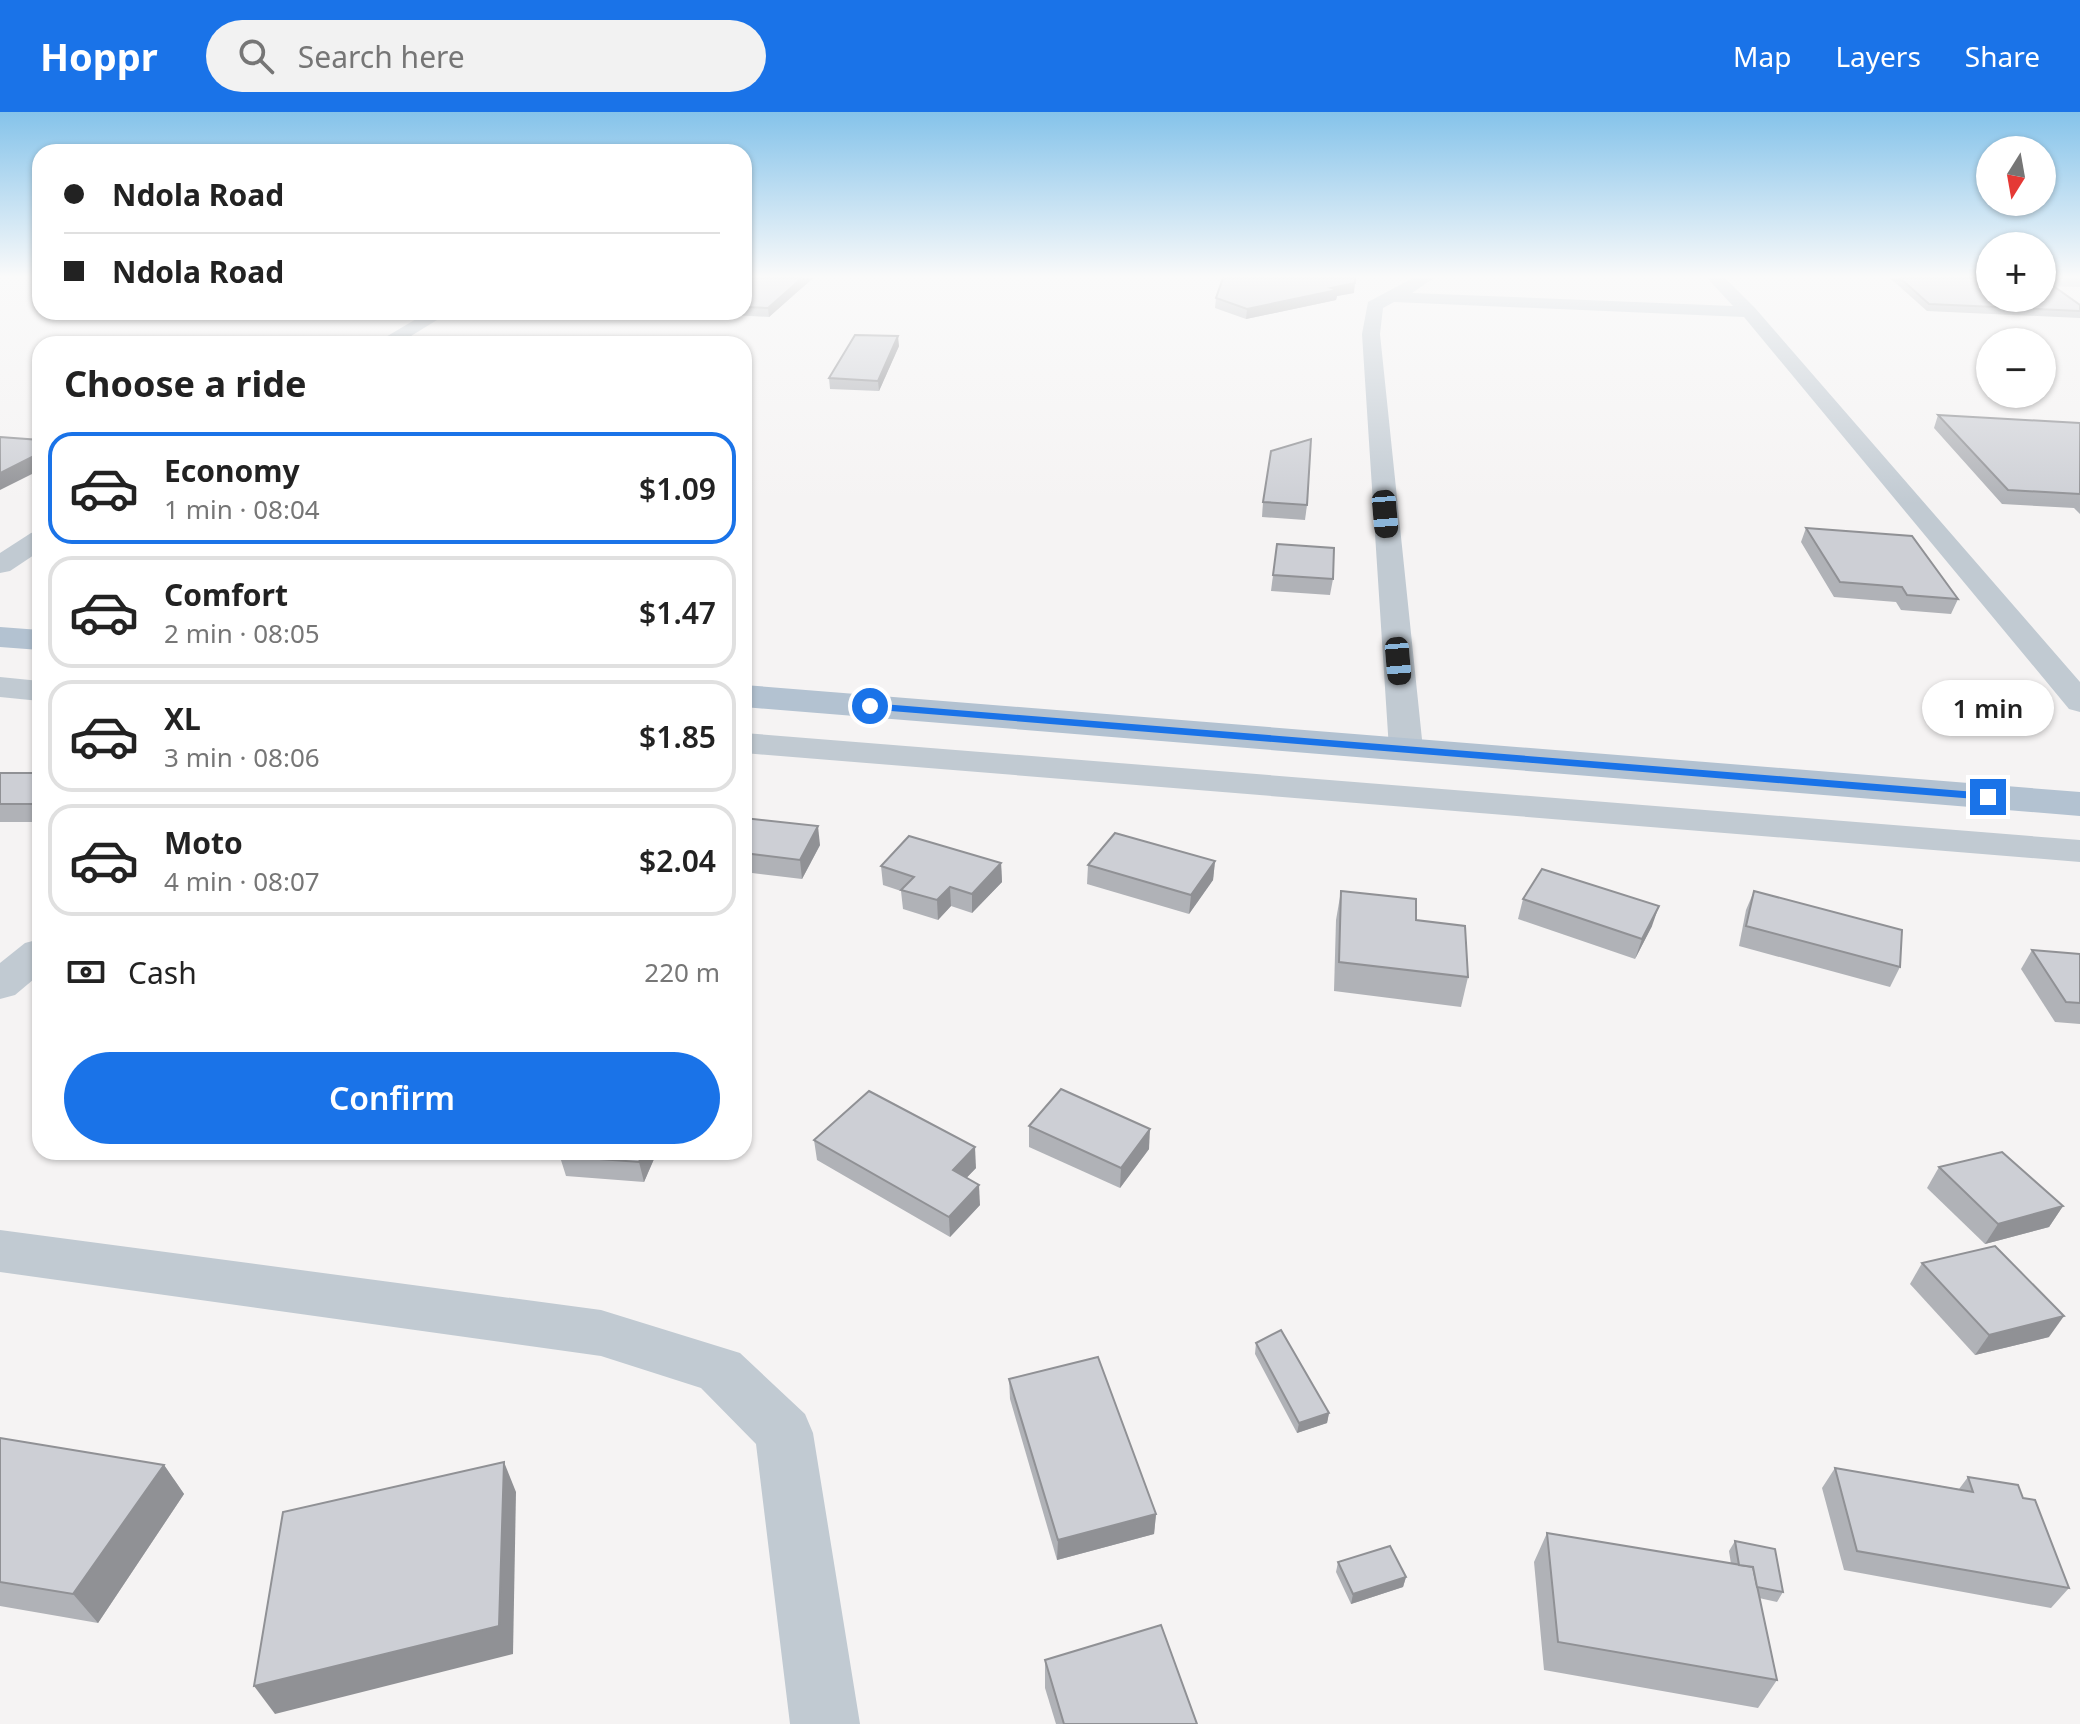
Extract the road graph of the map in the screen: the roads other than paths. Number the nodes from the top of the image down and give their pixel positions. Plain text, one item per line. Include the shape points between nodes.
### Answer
1 (1373, 353) edge
2 (1784, 353) edge
3 (32, 544) edge
4 (0, 565) edge
5 (0, 637) edge
6 (32, 639) edge
7 (0, 687) edge
8 (32, 690) edge
9 (752, 697) edge
10 (2080, 702) edge
11 (752, 744) edge
12 (1406, 749) junction
13 (2080, 804) edge
14 (2080, 851) edge
15 (32, 959) edge
16 (0, 985) edge
17 (0, 1251) edge
18 (825, 1724) edge

1 - 12 street
2 - 10 street
3 - 4 street
5 - 6 main road
7 - 8 street
9 - 12 main road
11 - 14 street
12 - 13 main road
15 - 16 street
17 - 18 street via 601,1333 720,1370 784,1433

